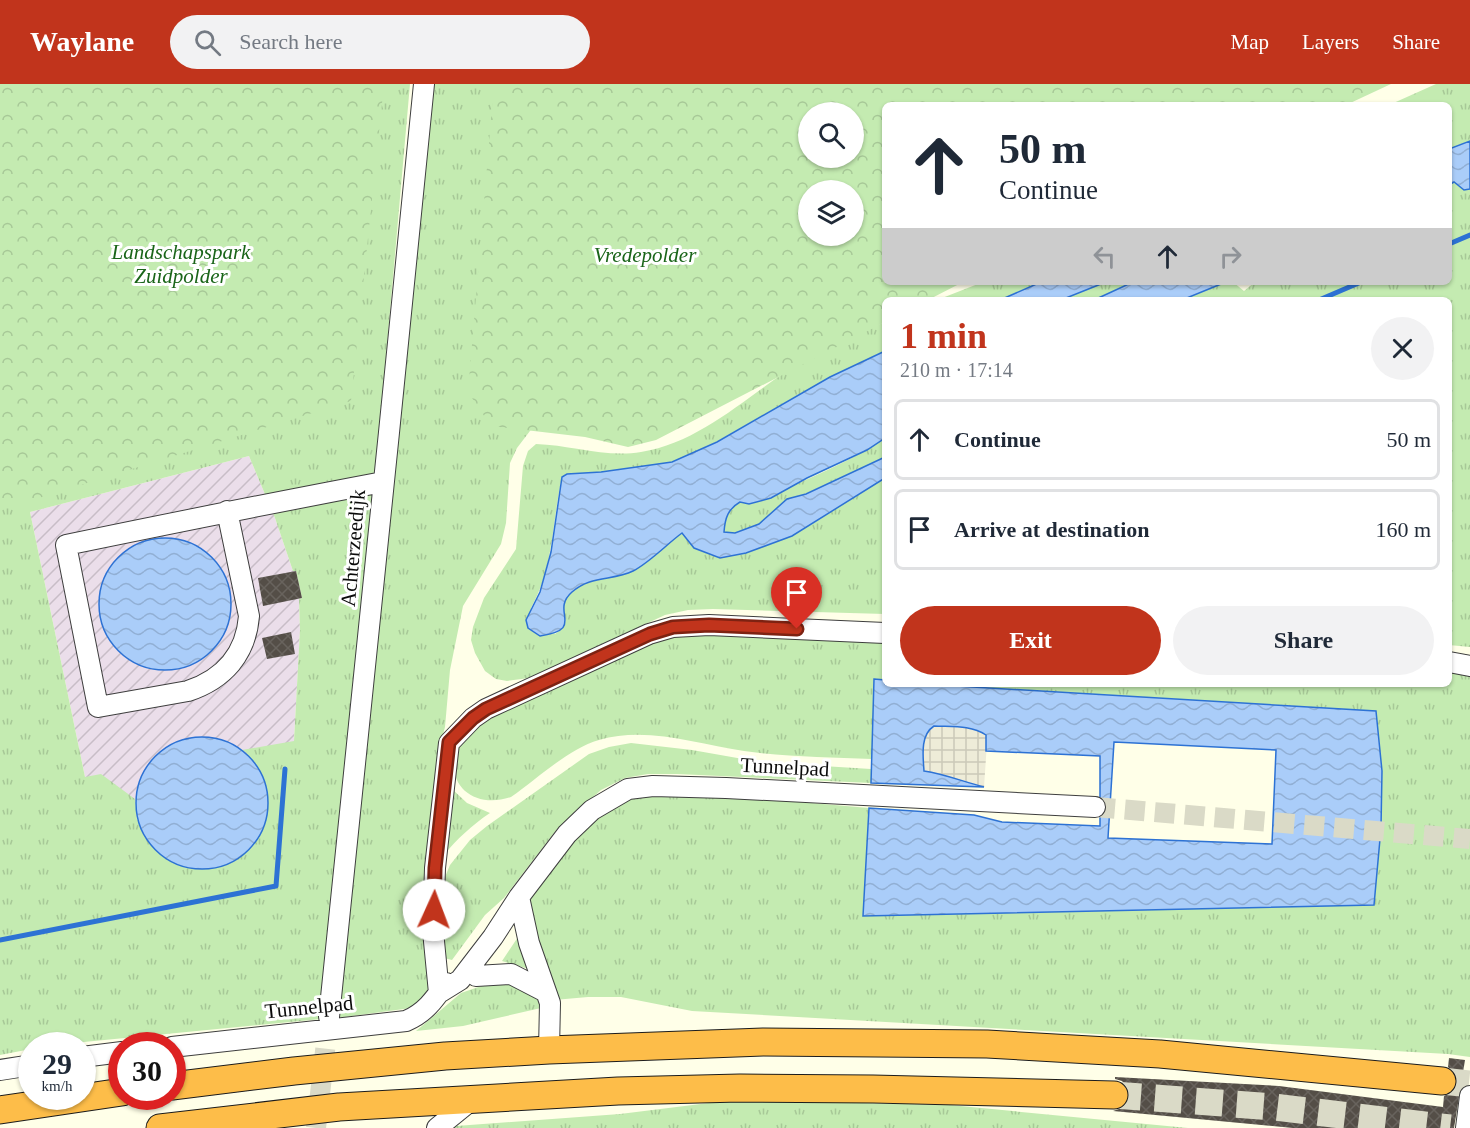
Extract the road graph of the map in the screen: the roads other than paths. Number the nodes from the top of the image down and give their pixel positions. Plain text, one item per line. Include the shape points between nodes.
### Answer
1 (424, 84) edge
2 (383, 482) junction
3 (227, 512) junction
4 (882, 633) edge
5 (1452, 663) edge
6 (1470, 666) edge
7 (1095, 807) tunnel mouth
8 (519, 897) junction
9 (468, 978) junction
10 (544, 991) junction
11 (439, 993) junction
12 (329, 1017) tunnel mouth
13 (186, 1045) edge
14 (549, 1050) junction
15 (18, 1067) edge
16 (0, 1070) edge
17 (1442, 1081) tunnel mouth
18 (186, 1084) edge
19 (108, 1094) edge
20 (1114, 1095) tunnel mouth
21 (1470, 1096) edge
22 (474, 1098) junction
23 (0, 1110) edge
24 (160, 1128) edge
25 (437, 1128) edge
26 (1466, 1128) edge

1 - 2 street, Achterzeedijk
2 - 3 street
2 - 12 street, Achterzeedijk
3 - 3 street via 66,545 98,707 188,691 224,672 232,662 248,630 249,616
4 - 11 street via 709,625 673,627 650,634 473,718 449,742 435,868 433,920
5 - 6 street
7 - 8 street, Tunnelpad via 640,786 617,794 577,823
8 - 9 street, Tunnelpad
8 - 10 street
8 - 11 street, Tunnelpad via 489,924
9 - 10 street via 511,974
9 - 11 street, Tunnelpad
10 - 14 street via 550,1003
11 - 13 street, Tunnelpad via 419,1016 405,1021
14 - 17 highway via 763,1042 987,1044 1160,1054
14 - 18 highway via 445,1056
15 - 16 street
19 - 23 highway
20 - 22 highway via 740,1088
21 - 26 street
22 - 24 highway via 309,1110
22 - 25 street

